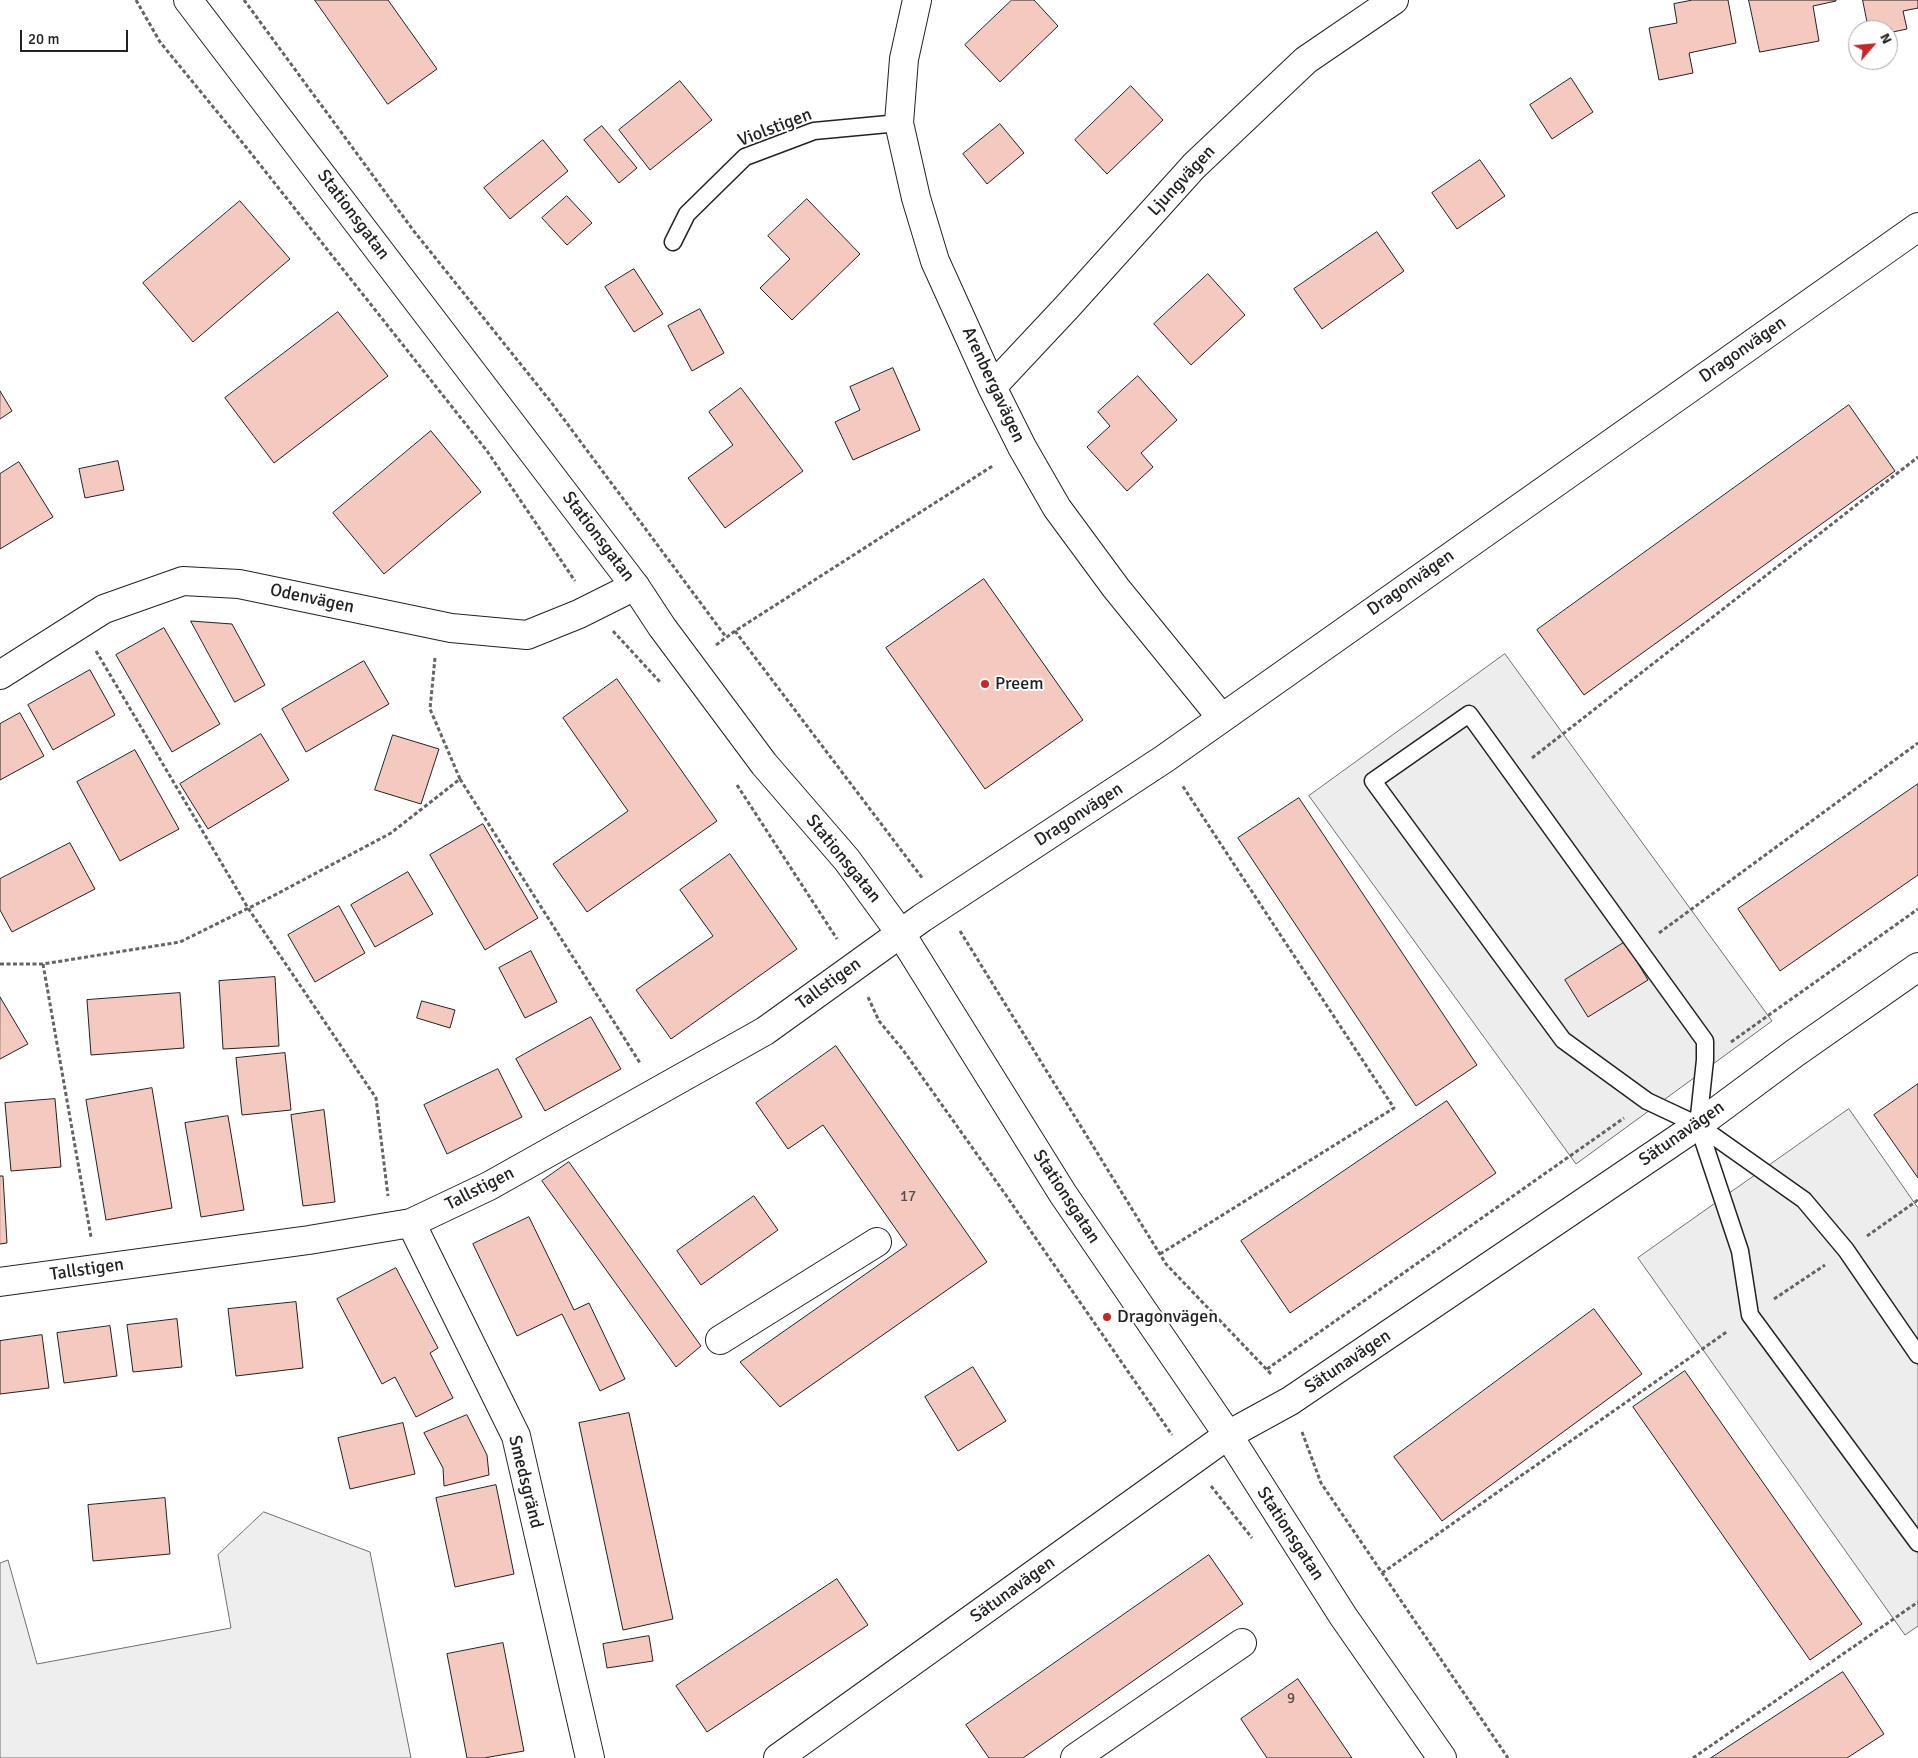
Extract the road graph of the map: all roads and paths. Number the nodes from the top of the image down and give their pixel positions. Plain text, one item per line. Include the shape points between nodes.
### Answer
1 (136, 0) edge
2 (188, 0) edge
3 (244, 0) edge
4 (917, 0) edge
5 (1394, 0) edge
6 (899, 123) junction
7 (1918, 226) edge
8 (673, 242) dead end
9 (992, 387) junction
10 (1022, 447) junction
11 (1918, 457) edge
12 (635, 586) junction
13 (594, 607) junction
14 (80, 625) junction
15 (438, 625) junction
16 (735, 630) junction
17 (726, 637) junction
18 (690, 664) junction
19 (0, 675) edge
20 (660, 683) dead end
21 (1221, 717) junction
22 (1918, 743) edge
23 (1164, 759) junction
24 (1512, 773) junction
25 (460, 779) junction
26 (736, 784) dead end
27 (943, 904) junction
28 (248, 908) junction
29 (1918, 909) edge
30 (902, 934) junction
31 (1638, 948) junction
32 (0, 964) edge
33 (43, 964) junction
34 (854, 966) junction
35 (1918, 966) edge
36 (1705, 1060) junction
37 (658, 1091) junction
38 (1647, 1101) junction
39 (1698, 1124) junction
40 (1918, 1200) edge
41 (401, 1224) junction
42 (877, 1242) dead end
43 (1846, 1250) junction
44 (1160, 1254) junction
45 (96, 1269) junction
46 (0, 1282) edge
47 (1750, 1315) junction
48 (720, 1340) dead end
49 (1918, 1355) edge
50 (1267, 1369) junction
51 (1290, 1401) junction
52 (1228, 1435) junction
53 (1193, 1462) junction
54 (1256, 1543) dead end
55 (1918, 1543) edge
56 (1382, 1573) junction
57 (1918, 1602) edge
58 (1242, 1643) dead end
59 (590, 1758) edge
60 (778, 1758) edge
61 (1075, 1758) edge
62 (1442, 1758) edge
63 (1508, 1758) edge
64 (1692, 1758) edge

1 - 13 path via 160,42 487,451
2 - 12 street, Stationsgatan
3 - 17 path via 413,230 550,402
4 - 6 street, Arenbergavägen via 904,59
5 - 9 street, Ljungvägen via 1306,60 1194,166
6 - 8 lane, Violstigen via 814,131 745,156 687,214
6 - 9 street, Arenbergavägen via 935,261
7 - 21 street, Dragonvägen
9 - 10 street, Arenbergavägen
10 - 16 path
10 - 21 street, Arenbergavägen via 1057,508 1080,540
11 - 24 path
12 - 13 street, Odenvägen
12 - 18 street, Stationsgatan
13 - 15 street, Odenvägen via 527,635
13 - 20 path via 599,617
14 - 15 street, Odenvägen via 104,610 183,581 239,584
14 - 19 street, Odenvägen
14 - 28 path
15 - 25 path via 430,709
16 - 17 path
16 - 27 path
17 - 18 path
18 - 30 street, Stationsgatan via 764,764 847,860
21 - 23 street, Dragonvägen
22 - 31 path
23 - 27 street, Dragonvägen
23 - 44 path via 1394,1108
24 - 31 lane
24 - 38 lane via 1469,714 1373,781 1563,1040
25 - 28 path via 391,833
25 - 37 path
26 - 34 path
27 - 30 street, Dragonvägen
27 - 44 path
28 - 33 path via 180,942
28 - 41 path via 376,1098
29 - 36 path
30 - 34 street, Tallstigen
30 - 52 street, Stationsgatan via 1062,1194
31 - 36 lane via 1705,1041
32 - 33 path
33 - 45 path
34 - 37 street, Tallstigen via 766,1031
34 - 53 path via 879,1021 903,1050
35 - 39 street, Sätunavägen
36 - 39 lane
37 - 41 street, Tallstigen via 489,1186
38 - 39 lane
38 - 50 path
39 - 43 lane via 1804,1200
39 - 47 lane via 1740,1251
39 - 51 street, Sätunavägen
40 - 43 path
41 - 45 street, Tallstigen
41 - 59 street, Smedsgränd via 516,1436
42 - 48 street
43 - 47 path
43 - 49 lane
44 - 50 path
45 - 46 street, Tallstigen
47 - 55 lane
47 - 56 path
50 - 51 path
51 - 52 street, Sätunavägen
51 - 56 path via 1321,1483
52 - 53 street, Sätunavägen
52 - 62 street, Stationsgatan via 1343,1616
53 - 54 path
53 - 60 street, Sätunavägen
56 - 63 path
57 - 64 path
58 - 61 street

